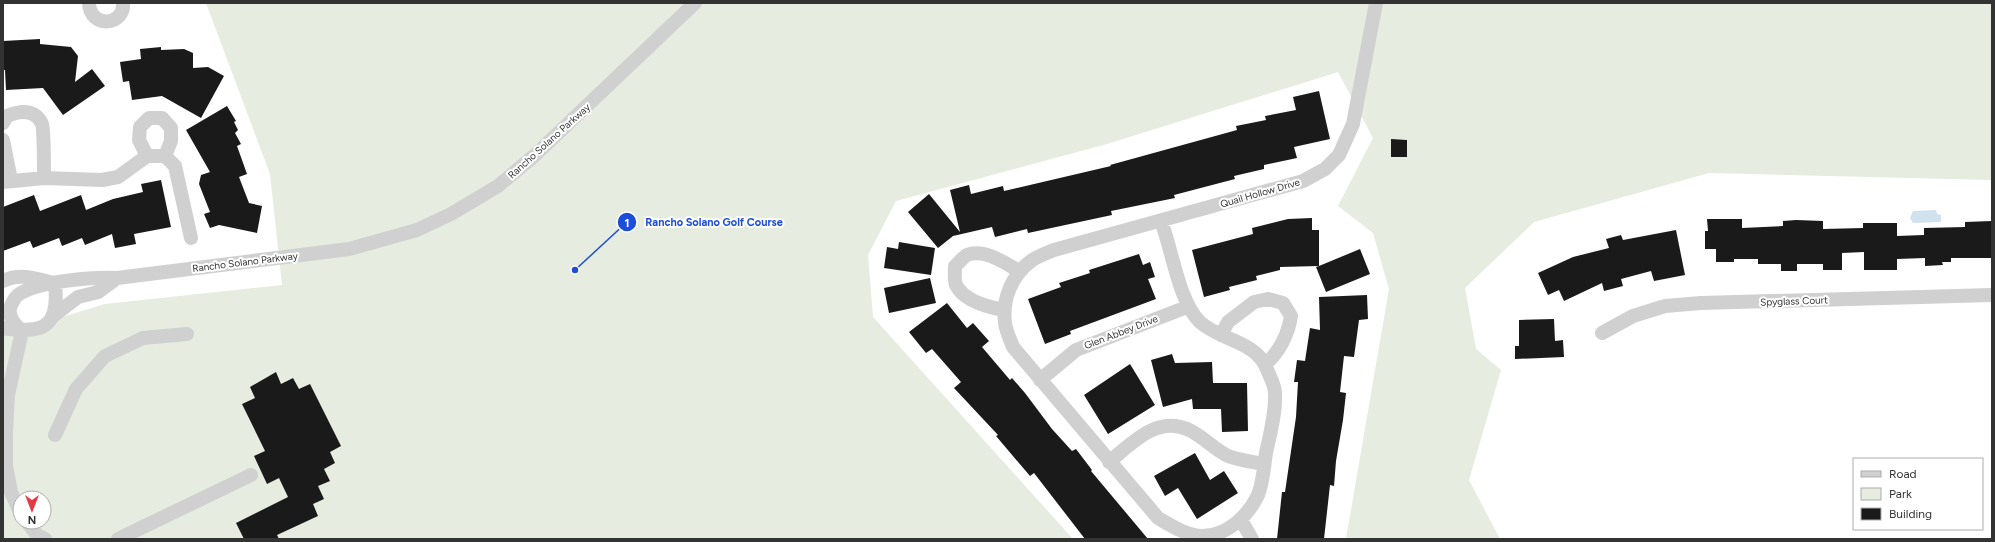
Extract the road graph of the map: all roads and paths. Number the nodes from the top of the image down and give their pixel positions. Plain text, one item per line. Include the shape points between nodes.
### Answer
1 (89, 3) edge
2 (123, 3) edge
3 (695, 3) edge
4 (1376, 3) edge
5 (3, 123) edge
6 (3, 140) edge
7 (147, 156) junction
8 (165, 156) junction
9 (44, 178) junction
10 (7, 181) edge
11 (1162, 221) junction
12 (191, 238) dead end
13 (1019, 271) junction
14 (117, 278) junction
15 (3, 281) edge
16 (55, 283) junction
17 (1992, 295) edge
18 (1187, 306) junction
19 (1004, 310) junction
20 (52, 317) junction
21 (3, 328) edge
22 (22, 331) junction
23 (1602, 333) dead end
24 (186, 334) dead end
25 (1221, 336) junction
26 (1265, 365) junction
27 (1040, 380) junction
28 (55, 435) dead end
29 (1109, 462) junction
30 (1264, 464) junction
31 (252, 475) dead end
32 (12, 494) edge
33 (1241, 520) junction
34 (33, 530) edge
35 (1202, 538) edge
36 (45, 539) edge
37 (118, 539) edge
38 (1252, 539) edge

1 - 2 street via 94,18 104,22 115,20 122,12
3 - 14 street, Rancho Solano Parkway via 534,156 498,186 451,214 417,230 349,249
4 - 11 street, Quail Hollow Drive via 1353,124 1339,155 1325,169 1303,181
5 - 9 street via 7,116 19,111 32,113 42,124
6 - 10 street
7 - 8 street
7 - 8 street via 139,140 140,127 149,118 162,118 171,128 171,141
7 - 9 street via 118,177 102,180
8 - 12 street via 175,166
9 - 10 street
11 - 13 street, Quail Hollow Drive via 1054,250 1032,260
11 - 18 street, Quail Hollow Drive
13 - 19 street, Quail Hollow Drive via 1008,290
13 - 19 street via 981,253 966,255 955,266 955,284 964,296 991,308
14 - 16 street, Rancho Solano Parkway
14 - 20 street, Rancho Solano Parkway via 98,292 78,297
15 - 16 street, Rancho Solano Parkway via 13,276
16 - 20 street via 56,295
16 - 22 street, Rancho Solano Parkway via 23,292 12,302 11,318
17 - 23 street, Spyglass Court via 1665,306 1633,316
18 - 25 street, Quail Hollow Drive via 1199,322
18 - 27 street, Glen Abbey Drive via 1076,350
19 - 27 street, Quail Hollow Drive via 1005,324 1013,347
20 - 22 street, Rancho Solano Parkway via 44,327
21 - 22 street, Rancho Solano Parkway
22 - 32 street via 8,395 6,466
24 - 28 street via 143,338 106,356 76,389
25 - 26 street, Quail Hollow Drive via 1256,354
25 - 26 street via 1228,322 1254,302 1268,299 1283,303 1291,316 1289,332 1274,357
26 - 30 street, Quail Hollow Drive via 1275,392 1274,412
27 - 29 street, Quail Hollow Drive
29 - 30 street via 1146,432 1174,426 1187,429 1229,456
29 - 35 street, Quail Hollow Drive via 1158,518
30 - 33 street, Quail Hollow Drive via 1259,493
31 - 37 street
33 - 35 street, Quail Hollow Drive via 1223,531
33 - 38 street
34 - 36 street

